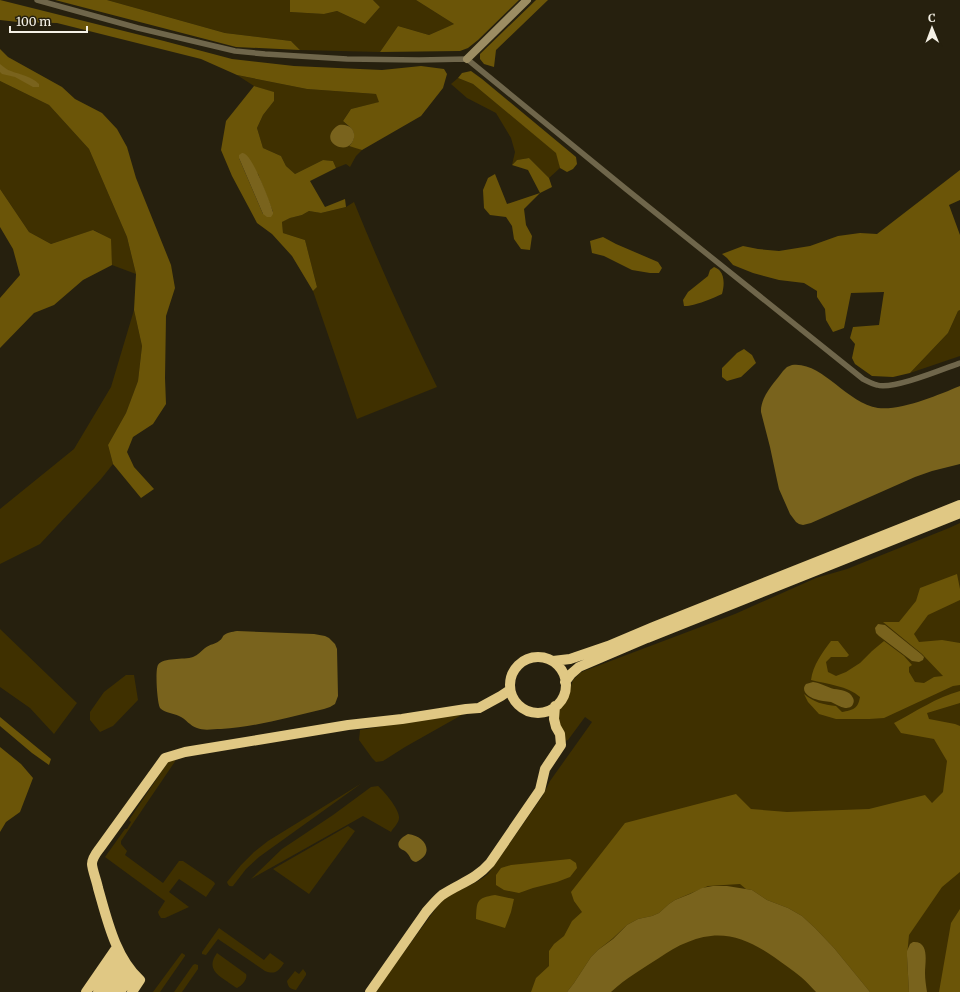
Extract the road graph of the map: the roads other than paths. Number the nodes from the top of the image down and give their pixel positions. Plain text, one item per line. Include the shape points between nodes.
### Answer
1 (37, 0) edge
2 (527, 0) edge
3 (467, 59) junction
4 (960, 363) edge
5 (960, 505) edge
6 (960, 513) edge
7 (553, 661) junction
8 (566, 682) junction
9 (510, 690) junction
10 (556, 706) junction
11 (126, 962) junction
12 (86, 992) edge
13 (92, 992) edge
14 (98, 992) edge
15 (103, 992) edge
16 (109, 992) edge
17 (114, 992) edge
18 (120, 992) edge
19 (125, 992) edge
20 (132, 992) edge
21 (370, 992) edge

1 - 3 street via 235,51 347,59
2 - 3 street
3 - 4 street via 863,379 878,386 890,385
5 - 7 highway via 608,646 570,659
6 - 8 highway via 579,667
7 - 8 highway via 561,669
7 - 9 highway via 537,656 520,662 511,674
8 - 10 highway via 565,693
9 - 10 highway via 516,703 529,711 543,712
9 - 11 highway via 479,708 348,725 185,752 165,758 100,848 92,864 102,902
10 - 21 highway via 554,719 561,745 545,769 540,790 490,863 472,879 436,900
11 - 12 highway
11 - 13 highway
11 - 14 highway
11 - 15 highway
11 - 16 highway
11 - 17 highway
11 - 18 highway
11 - 19 highway
11 - 20 highway via 140,980

